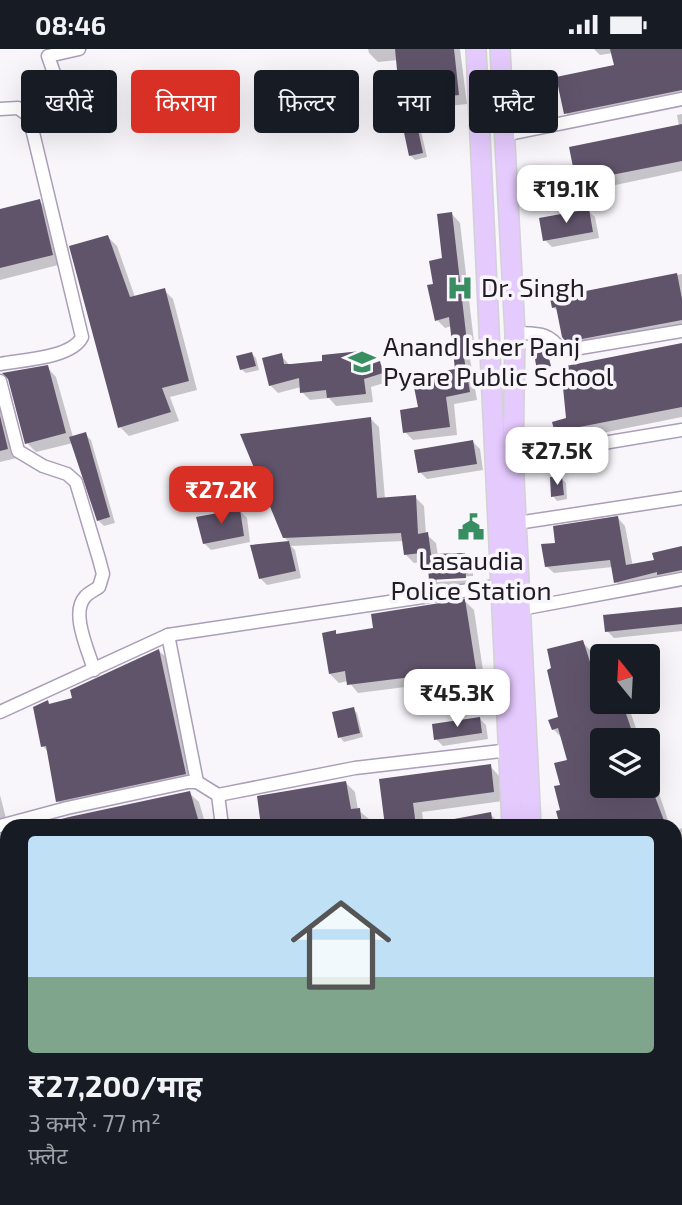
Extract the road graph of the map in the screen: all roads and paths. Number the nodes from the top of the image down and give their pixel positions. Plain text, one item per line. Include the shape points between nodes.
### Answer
1 (79, 49) edge
2 (476, 49) edge
3 (500, 49) edge
4 (52, 70) edge
5 (682, 99) edge
6 (0, 109) edge
7 (504, 135) junction
8 (682, 331) edge
9 (515, 333) junction
10 (0, 364) edge
11 (0, 381) edge
12 (682, 430) edge
13 (513, 458) junction
14 (682, 498) edge
15 (517, 523) junction
16 (682, 579) edge
17 (503, 585) junction
18 (521, 609) junction
19 (167, 635) junction
20 (94, 670) junction
21 (0, 712) edge
22 (510, 750) junction
23 (197, 782) junction
24 (218, 795) junction
25 (26, 819) edge
26 (221, 819) edge
27 (512, 819) edge
28 (531, 819) edge

1 - 4 street via 47,57
2 - 17 main road
3 - 7 main road
5 - 7 street
6 - 10 street via 18,108 29,116 82,337 65,352
7 - 9 main road
8 - 9 street via 562,351 544,334
9 - 13 main road
11 - 20 street via 18,451 67,474 76,482 82,499 103,574 99,587 83,598 80,610 79,624
12 - 13 street
13 - 15 main road
14 - 15 street
15 - 18 main road
16 - 18 street
17 - 19 street
17 - 22 main road
18 - 28 main road
19 - 20 street
19 - 23 street
20 - 21 street
22 - 24 street via 355,768
22 - 27 main road
23 - 24 street
23 - 25 street
24 - 26 street

